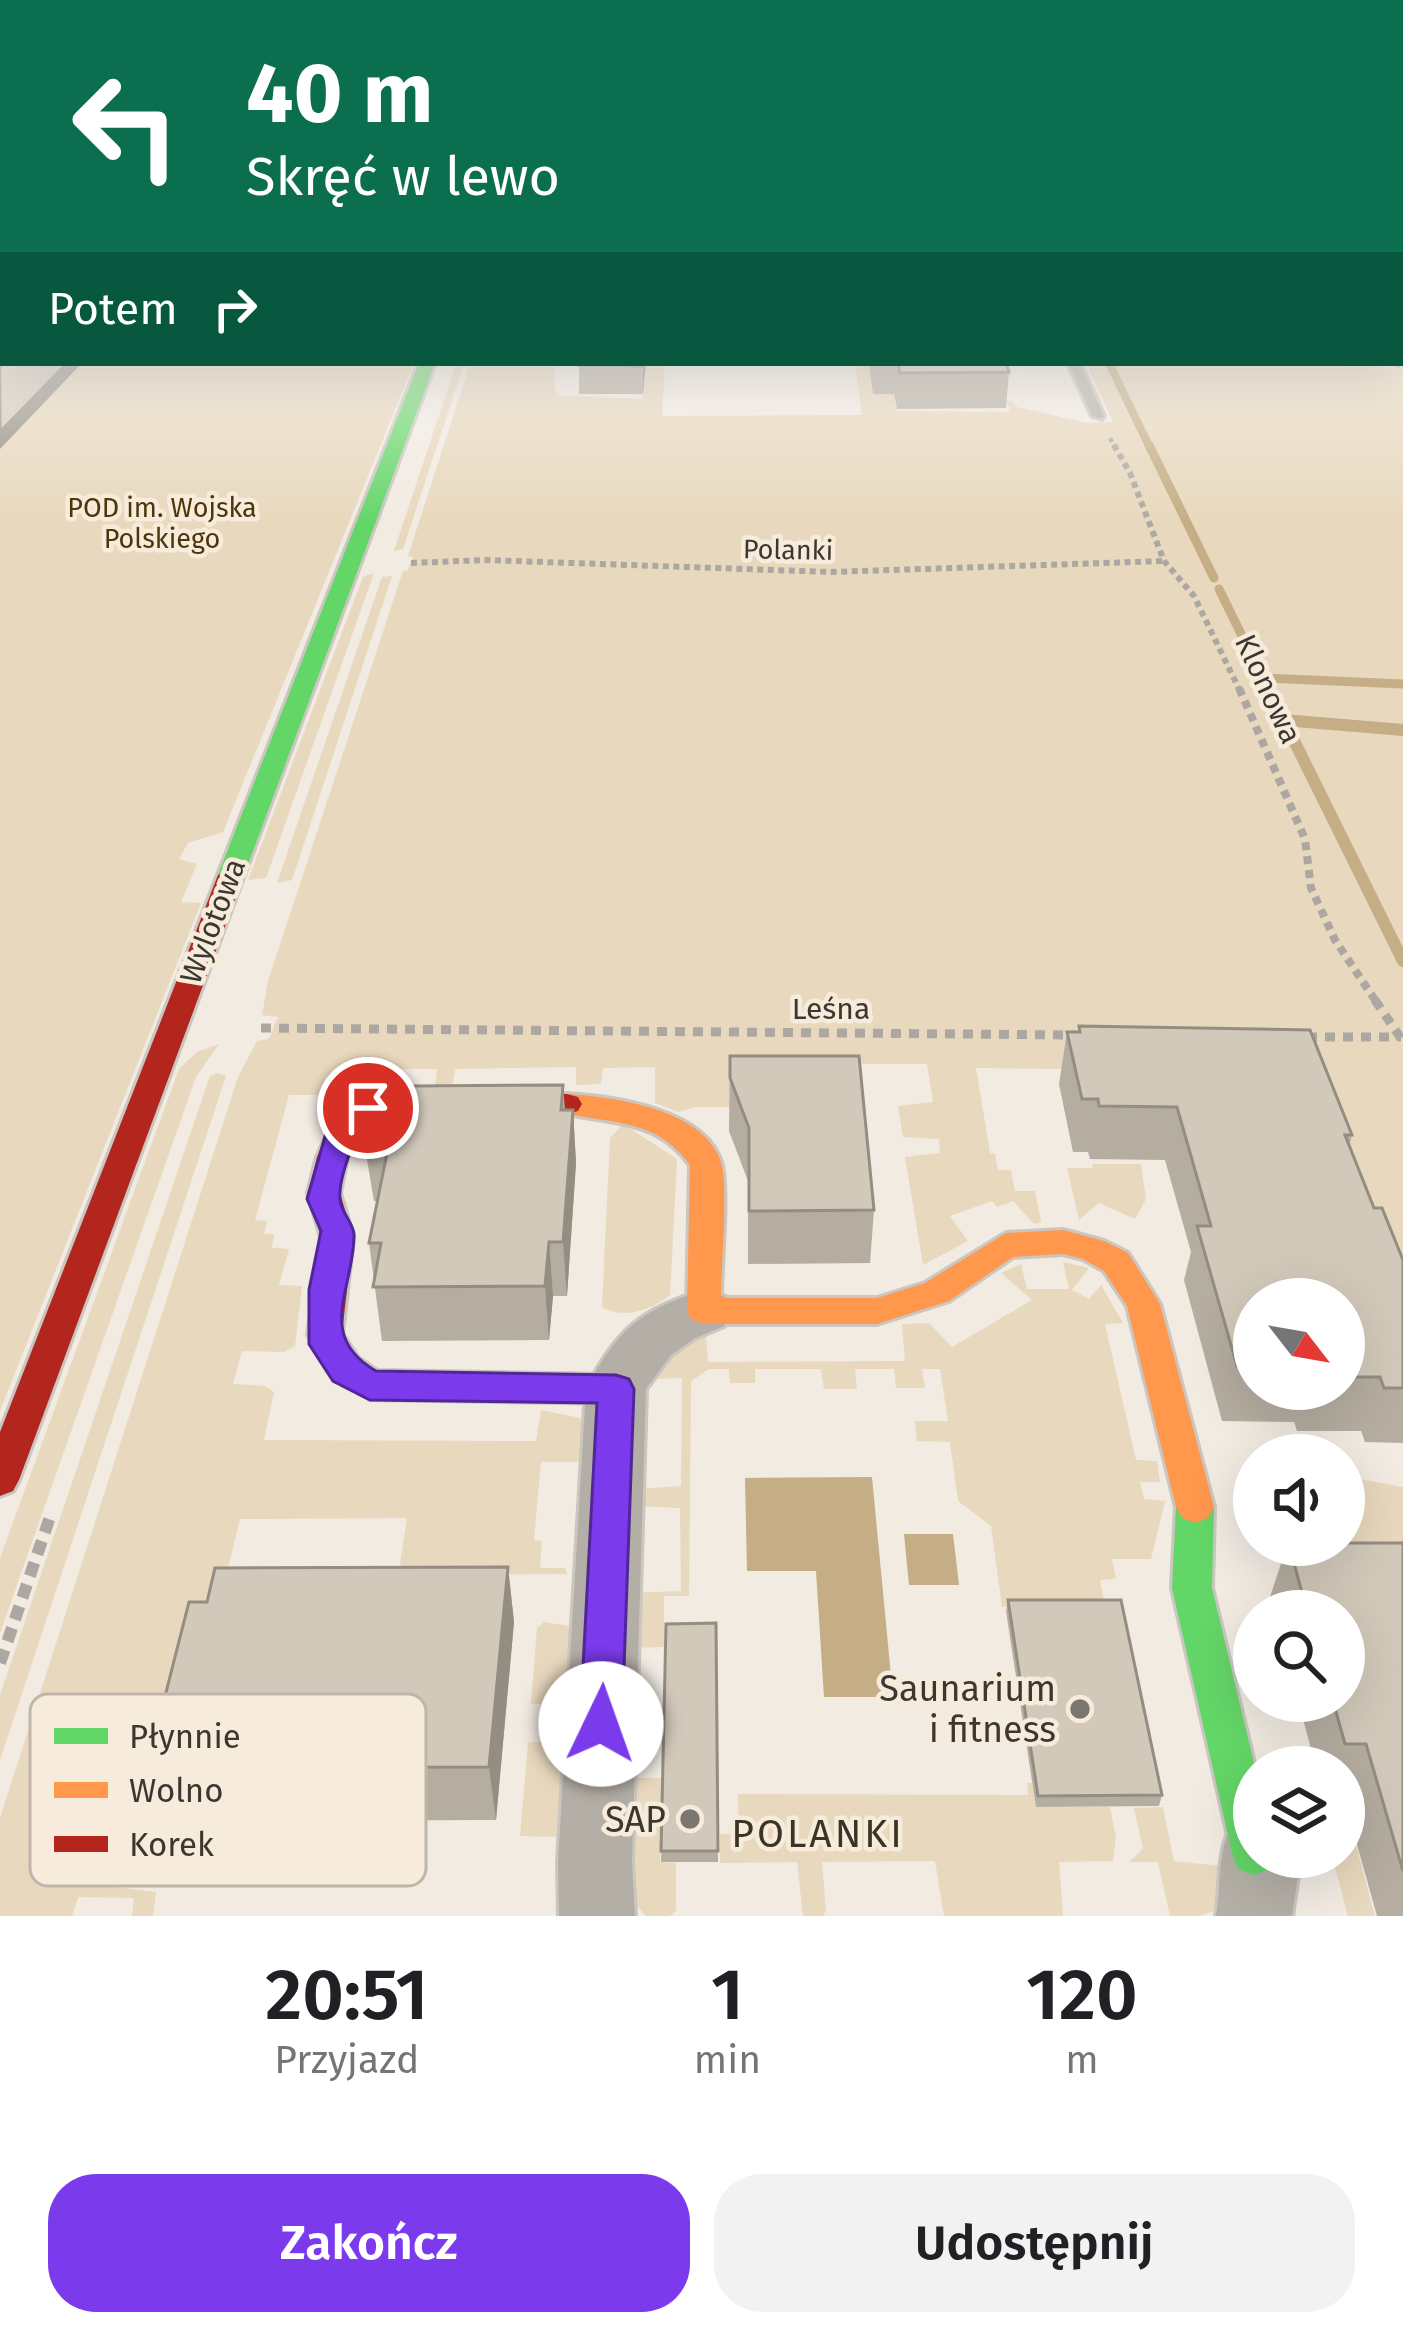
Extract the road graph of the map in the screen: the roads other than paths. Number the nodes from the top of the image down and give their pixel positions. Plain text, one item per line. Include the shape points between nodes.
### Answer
1 (426, 366) edge
2 (1075, 366) edge
3 (1098, 416) road end
4 (704, 1311) junction
5 (616, 1389) junction
6 (0, 1480) edge
7 (1233, 1765) edge
8 (1260, 1878) edge
9 (597, 1916) edge
10 (1254, 1916) edge

1 - 6 street, Wylotowa
2 - 3 lane
4 - 5 street via 651,1337
4 - 5 street via 706,1164 695,1142 675,1130 626,1109 588,1105 395,1106 351,1114 323,1199 338,1231 326,1344 346,1371 370,1385
4 - 7 street via 877,1311 937,1292 1006,1245 1063,1242 1116,1262 1134,1285 1198,1514 1192,1588
5 - 9 street
8 - 10 street

